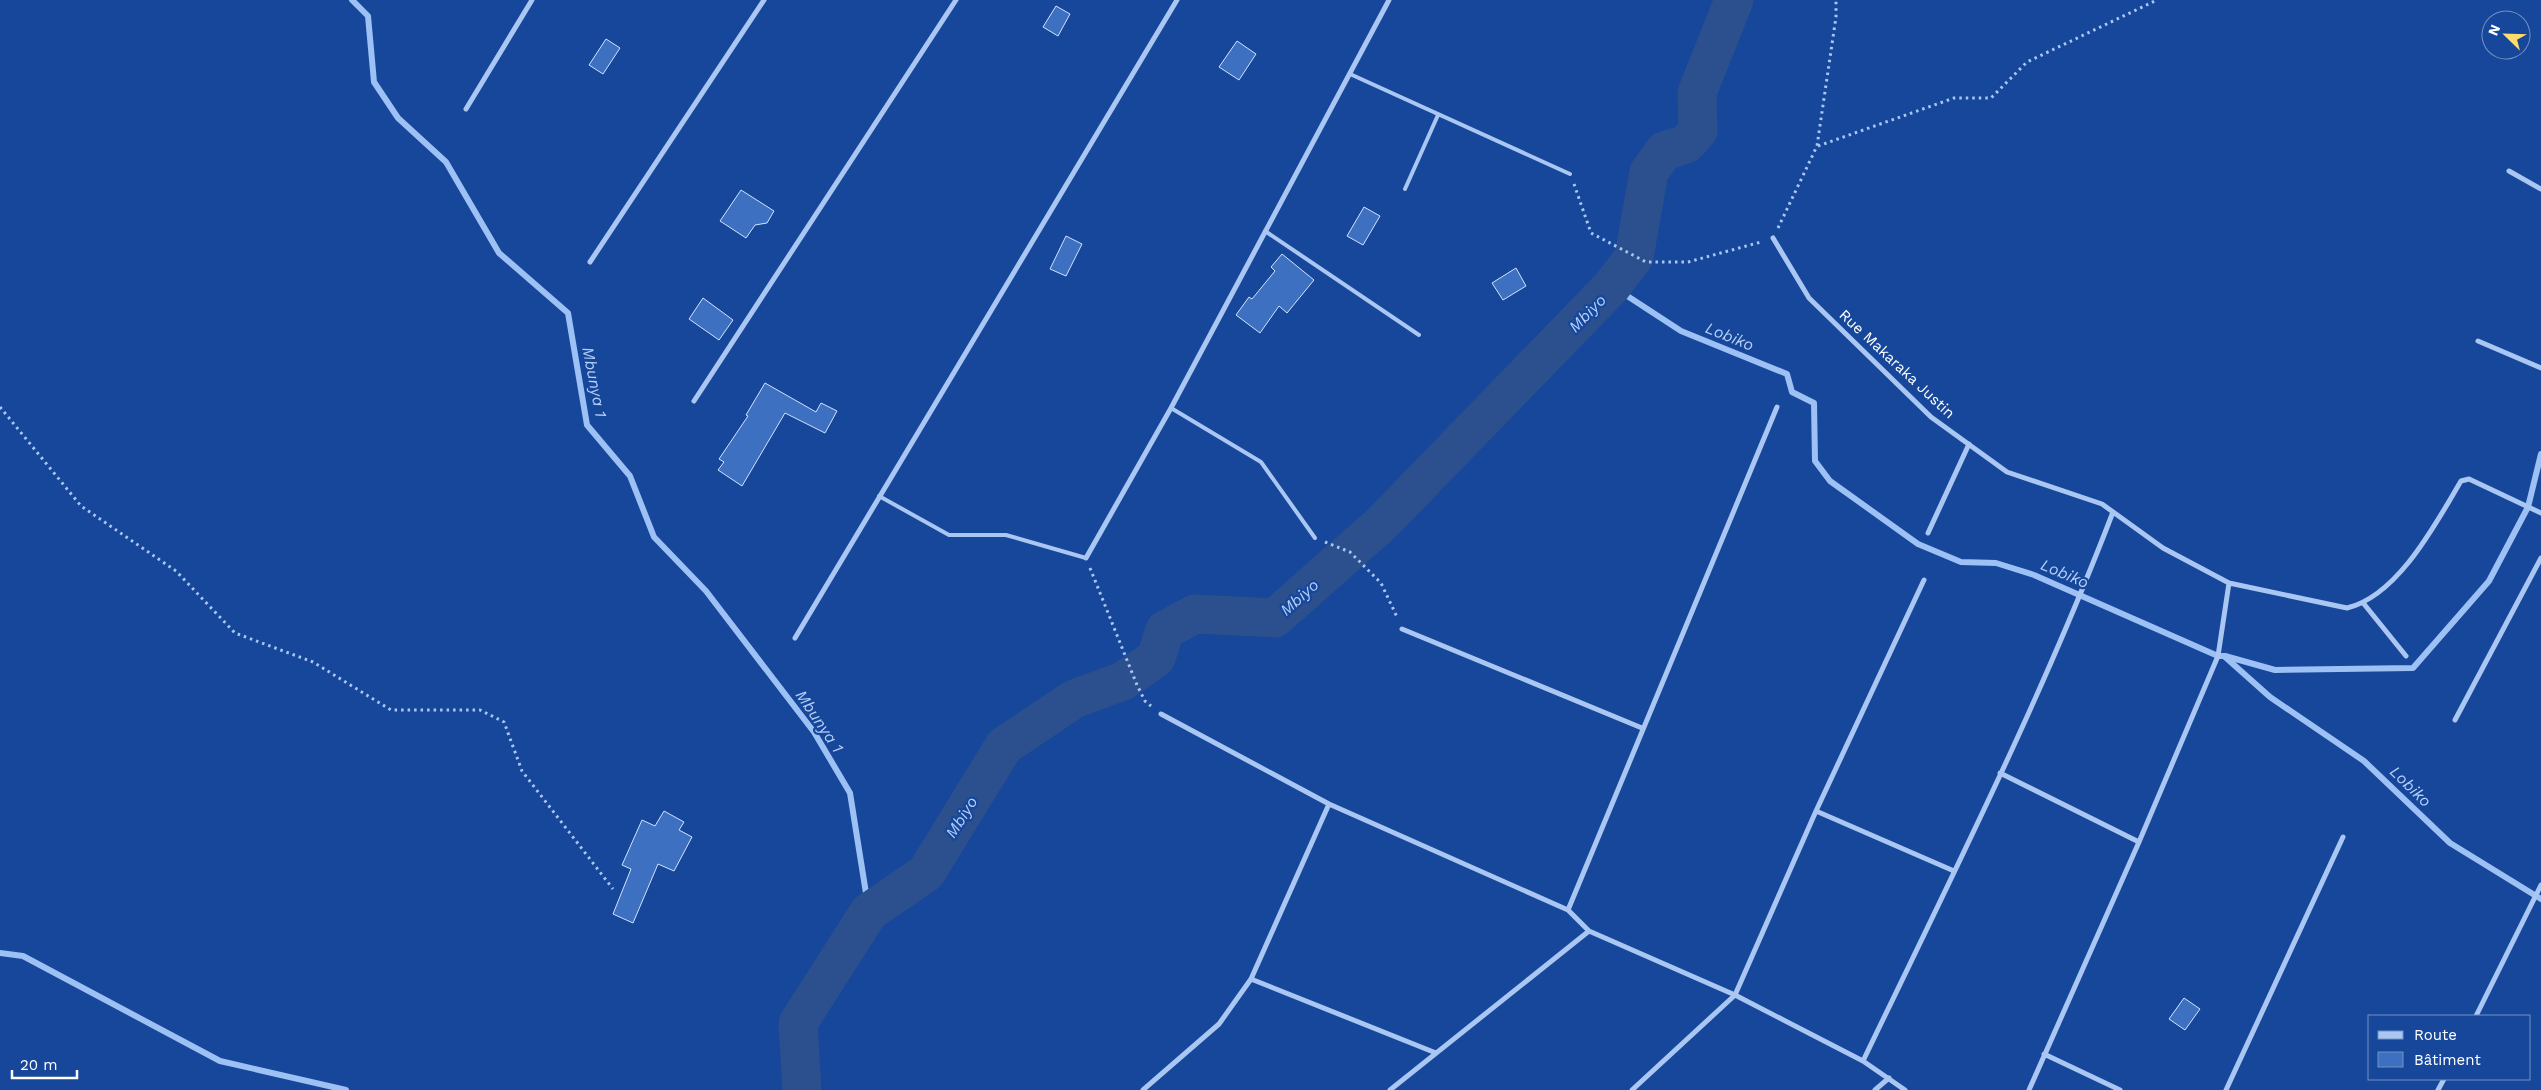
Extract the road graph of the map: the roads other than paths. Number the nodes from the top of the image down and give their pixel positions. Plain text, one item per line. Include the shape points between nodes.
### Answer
1 (532, 0) edge
2 (764, 0) edge
3 (956, 0) edge
4 (1177, 0) edge
5 (1389, 0) edge
6 (1350, 74) junction
7 (466, 109) dead end
8 (1438, 115) junction
9 (2509, 171) dead end
10 (1570, 174) road end
11 (1405, 189) dead end
12 (2541, 189) edge
13 (1265, 231) junction
14 (1773, 238) road end
15 (590, 262) dead end
16 (1419, 335) dead end
17 (2478, 341) dead end
18 (2541, 368) edge
19 (694, 401) dead end
20 (1777, 407) dead end
21 (1171, 408) junction
22 (1969, 444) junction
23 (879, 496) junction
24 (2113, 512) junction
25 (2541, 513) edge
26 (1928, 533) dead end
27 (1315, 538) road end
28 (1086, 558) joint
29 (2541, 558) edge
30 (1924, 580) dead end
31 (2229, 583) junction
32 (2364, 604) junction
33 (1402, 629) road end
34 (795, 638) dead end
35 (2406, 656) dead end
36 (1161, 714) road end
37 (2454, 720) dead end
38 (1642, 728) junction
39 (2000, 773) junction
40 (1329, 804) junction
41 (1816, 811) junction
42 (2343, 838) dead end
43 (2139, 842) junction
44 (1954, 871) junction
45 (2540, 887) edge
46 (1568, 910) junction
47 (1589, 931) junction
48 (1251, 979) junction
49 (1735, 995) junction
50 (2477, 1015) edge
51 (1436, 1052) junction
52 (2044, 1054) junction
53 (1864, 1061) junction
54 (1889, 1078) junction
55 (1143, 1090) edge
56 (1390, 1090) edge
57 (1632, 1090) edge
58 (1875, 1090) edge
59 (1905, 1090) edge
60 (2028, 1090) edge
61 (2120, 1090) edge
62 (2226, 1090) edge

1 - 7 street
2 - 15 street
3 - 19 street
4 - 23 street
5 - 6 street
6 - 8 lane
6 - 13 street
8 - 10 lane
8 - 11 lane
9 - 12 street
13 - 16 lane
13 - 21 street
14 - 22 street, Rue Makaraka Justin via 1809,298 1931,417
17 - 18 street
20 - 38 street
21 - 27 lane via 1262,462
21 - 28 street
22 - 24 street, Rue Makaraka Justin via 2007,472 2102,504
22 - 26 street
23 - 28 lane via 949,535 1006,535
23 - 34 street
24 - 31 street, Rue Makaraka Justin via 2163,548
24 - 39 street via 2081,596
25 - 32 street via 2469,479 2461,481 2413,559
29 - 37 street
30 - 41 street
31 - 32 street, Rue Makaraka Justin via 2347,608
31 - 43 street via 2218,656
32 - 35 street
33 - 38 street
36 - 40 street
38 - 46 street
39 - 43 street
39 - 44 street
40 - 46 street
40 - 48 street
41 - 44 street
41 - 49 street
42 - 62 street
43 - 52 street
44 - 53 street
45 - 50 street
46 - 47 street
47 - 49 street
47 - 51 street
48 - 51 street
48 - 55 street via 1219,1024
49 - 53 street
49 - 57 street
51 - 56 street
52 - 60 street
52 - 61 street
53 - 54 street
54 - 58 street
54 - 59 street

